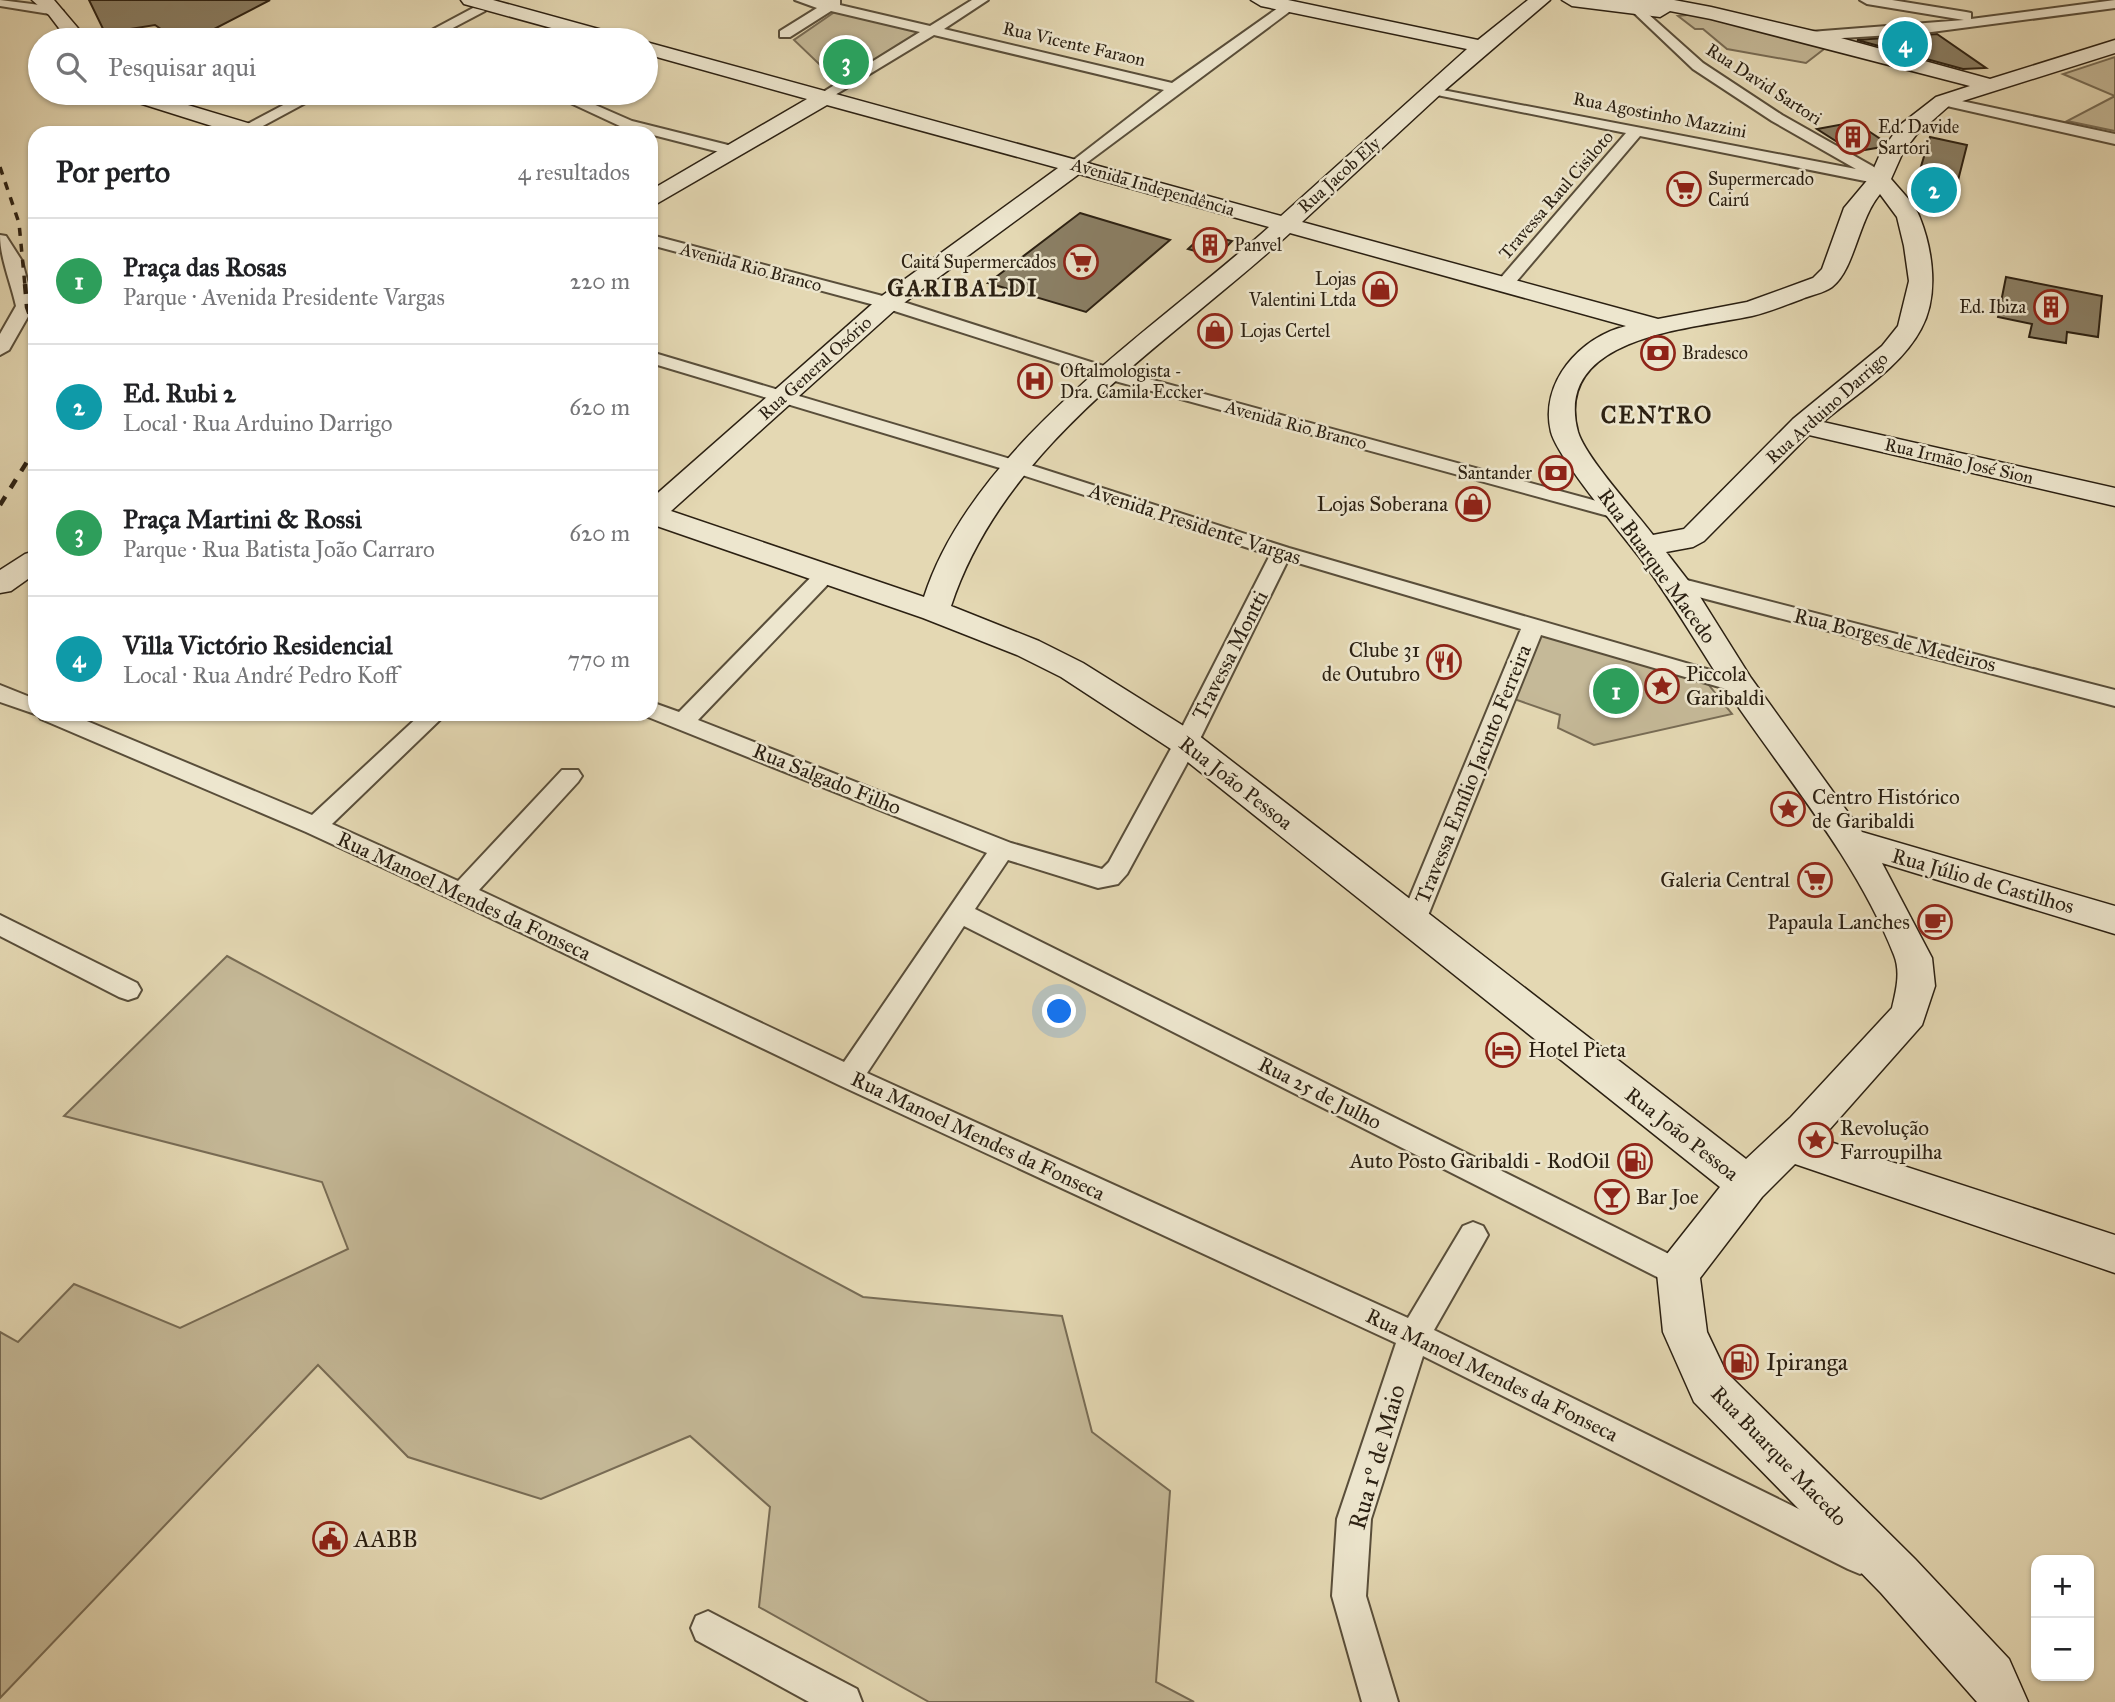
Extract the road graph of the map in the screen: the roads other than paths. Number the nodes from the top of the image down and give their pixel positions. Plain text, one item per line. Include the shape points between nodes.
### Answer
1 (802, 0) edge
2 (981, 0) edge
3 (1261, 0) edge
4 (1540, 0) edge
5 (1867, 0) edge
6 (2013, 0) edge
7 (1587, 1) edge
8 (0, 2) edge
9 (833, 3) edge
10 (478, 4) edge
11 (1637, 4) edge
12 (2115, 4) edge
13 (49, 6) edge
14 (1290, 6) junction
15 (2009, 18) junction
16 (1990, 20) junction
17 (68, 28) edge
18 (441, 28) edge
19 (549, 28) edge
20 (571, 28) edge
21 (933, 30) junction
22 (785, 34) dead end
23 (1810, 36) junction
24 (1479, 46) junction
25 (2115, 46) edge
26 (658, 52) edge
27 (658, 61) edge
28 (2054, 66) junction
29 (1946, 75) junction
30 (1175, 88) junction
31 (1984, 89) junction
32 (1432, 90) junction
33 (819, 101) junction
34 (1943, 102) junction
35 (166, 105) edge
36 (296, 105) edge
37 (583, 105) edge
38 (234, 126) edge
39 (259, 126) edge
40 (635, 126) edge
41 (1637, 130) junction
42 (658, 132) edge
43 (2115, 139) edge
44 (734, 151) junction
45 (1071, 170) junction
46 (1880, 178) junction
47 (658, 196) edge
48 (1280, 228) junction
49 (0, 240) edge
50 (658, 242) edge
51 (1504, 285) junction
52 (0, 298) edge
53 (28, 302) edge
54 (888, 303) junction
55 (28, 307) edge
56 (28, 311) edge
57 (1659, 327) junction
58 (1628, 333) junction
59 (0, 350) edge
60 (658, 359) edge
61 (1110, 374) junction
62 (784, 396) junction
63 (1803, 425) junction
64 (1017, 467) junction
65 (2115, 497) edge
66 (658, 508) edge
67 (1619, 513) junction
68 (658, 516) edge
69 (1647, 544) junction
70 (1282, 552) junction
71 (28, 565) edge
72 (826, 574) junction
73 (0, 584) edge
74 (1681, 592) junction
75 (934, 611) junction
76 (1534, 625) junction
77 (1740, 686) junction
78 (2043, 686) junction
79 (0, 694) edge
80 (2115, 698) edge
81 (28, 705) edge
82 (658, 712) edge
83 (2115, 713) edge
84 (66, 721) edge
85 (428, 721) edge
86 (684, 721) junction
87 (1186, 743) junction
88 (570, 776) dead end
89 (315, 826) junction
90 (1002, 849) junction
91 (1857, 851) junction
92 (1118, 868) joint
93 (462, 893) junction
94 (961, 913) junction
95 (2115, 920) edge
96 (1412, 923) junction
97 (0, 925) edge
98 (2115, 934) edge
99 (128, 990) dead end
100 (849, 1077) junction
101 (1797, 1137) junction
102 (1747, 1184) junction
103 (2115, 1230) edge
104 (1473, 1235) dead end
105 (2115, 1254) edge
106 (1678, 1273) junction
107 (1414, 1336) junction
108 (1898, 1576) junction
109 (708, 1628) dead end
110 (2004, 1694) edge
111 (844, 1702) edge
112 (1380, 1702) edge

1 - 9 street, Rua Vicente Faraon
2 - 21 street
3 - 14 main road
4 - 24 main road, Rua Jacob Ely
5 - 16 street
6 - 15 street
7 - 11 main road
8 - 13 street
9 - 21 street, Rua Vicente Faraon
9 - 22 street
10 - 18 street
10 - 19 main road
10 - 20 main road
11 - 23 main road via 1726,15
11 - 46 street, Rua David Sartori via 1698,66
12 - 15 street
13 - 17 main road
14 - 24 main road
14 - 30 street, Rua General Osório
15 - 16 street
16 - 23 street
21 - 30 street, Rua Vicente Faraon
21 - 33 street
23 - 29 main road
24 - 32 main road, Rua Jacob Ely
25 - 28 main road
26 - 33 main road, Avenida Independência
27 - 33 main road, Avenida Independência
28 - 29 main road
28 - 31 main road
29 - 31 main road via 1950,83
29 - 34 main road via 1942,79
30 - 45 street, Rua General Osório
31 - 34 main road
32 - 41 street, Rua Agostinho Mazzini
32 - 48 main road, Rua Jacob Ely
33 - 44 main road
33 - 45 main road, Avenida Independência
34 - 43 street
34 - 46 main road via 1908,130
35 - 38 main road
36 - 39 street
37 - 40 street
41 - 46 street, Rua Agostinho Mazzini
41 - 51 street, Travessa Raul Cisiloto
42 - 44 street
44 - 47 main road
45 - 48 main road, Avenida Independência
45 - 54 main road, Rua General Osório
46 - 57 main road via 1856,208 1833,271 1822,283 1753,308
46 - 63 main road, Rua Arduino Darrigo via 1908,216 1916,246 1921,281 1910,327 1872,369
48 - 51 main road, Avenida Independência
48 - 58 main road, Avenida Independência
48 - 61 main road, Rua Jacob Ely
49 - 53 street
50 - 54 street, Avenida Rio Branco
51 - 57 main road, Avenida Independência
52 - 55 street
54 - 61 street, Avenida Rio Branco
54 - 62 main road, Rua General Osório
56 - 59 street
57 - 58 main road
58 - 67 main road, Rua Buarque Macedo via 1597,350 1577,368 1562,409 1565,434
60 - 62 street, Avenida Presidente Vargas
61 - 64 main road, Rua Jacob Ely
61 - 67 street, Avenida Rio Branco
62 - 64 street, Avenida Presidente Vargas
62 - 66 main road, Rua General Osório
63 - 65 main road, Rua Irmão José Sion
63 - 69 main road, Rua Arduino Darrigo via 1694,535 1683,541
64 - 70 street, Avenida Presidente Vargas
64 - 75 main road, Rua Jacob Ely via 956,554
67 - 69 main road, Rua Buarque Macedo
68 - 72 main road, Rua João Pessoa
69 - 74 main road, Rua Buarque Macedo
70 - 76 street, Avenida Presidente Vargas
70 - 87 street, Travessa Montti
71 - 73 main road
72 - 75 main road, Rua João Pessoa
72 - 86 street
74 - 77 main road, Rua Buarque Macedo
74 - 78 street, Rua Borges de Medeiros
75 - 87 main road, Rua João Pessoa via 1072,670
76 - 77 street, Avenida Presidente Vargas
76 - 96 street, Travessa Emílio Jacinto Ferreira
77 - 91 main road, Rua Buarque Macedo
78 - 80 street, Rua Borges de Medeiros
78 - 83 street, Rua Borges de Medeiros
79 - 81 street
82 - 86 street, Rua Salgado Filho
84 - 89 street, Rua Manoel Mendes da Fonseca
85 - 89 street
86 - 90 street, Rua Salgado Filho
87 - 92 street, Travessa Montti
87 - 96 main road, Rua João Pessoa
88 - 93 street
89 - 93 street, Rua Manoel Mendes da Fonseca
90 - 92 street, Rua Salgado Filho via 1098,879 1109,877
90 - 94 street
91 - 95 main road, Rua Júlio de Castilhos
91 - 98 main road, Rua Júlio de Castilhos
91 - 101 main road, Rua Buarque Macedo via 1914,958 1916,986 1909,1014
93 - 100 street, Rua Manoel Mendes da Fonseca
94 - 100 street
94 - 106 street, Rua 25 de Julho
96 - 102 main road, Rua João Pessoa
97 - 99 street
100 - 107 street, Rua Manoel Mendes da Fonseca
101 - 102 main road, Rua Buarque Macedo
101 - 103 main road
101 - 105 main road
102 - 106 main road, Rua Buarque Macedo
104 - 107 street, Rua 1º de Maio
106 - 108 main road, Rua Buarque Macedo via 1682,1324 1690,1352 1710,1387
107 - 108 street, Rua Manoel Mendes da Fonseca
107 - 112 street, Rua 1º de Maio via 1354,1519 1349,1597
108 - 110 main road, Rua Buarque Macedo
109 - 111 street

